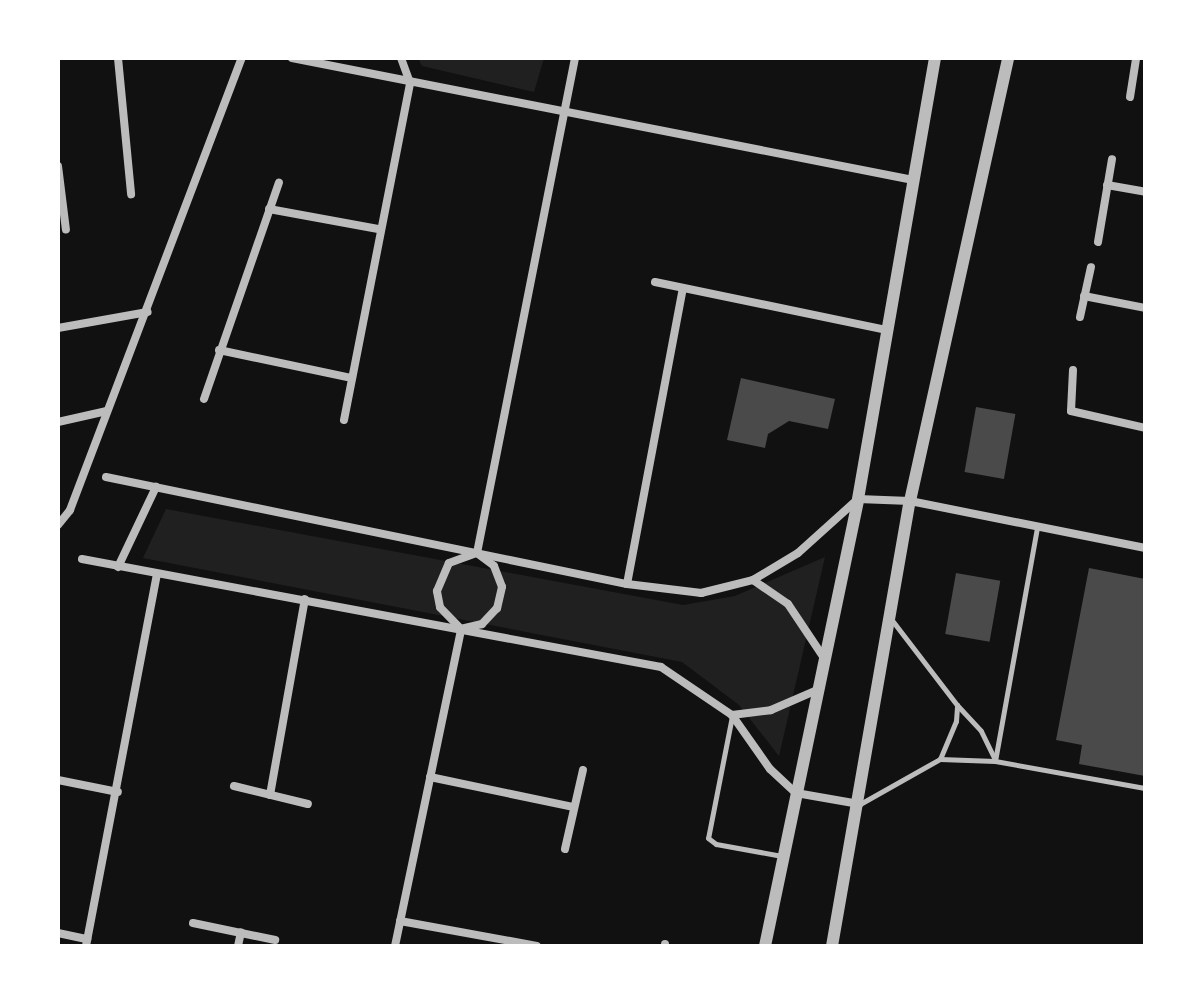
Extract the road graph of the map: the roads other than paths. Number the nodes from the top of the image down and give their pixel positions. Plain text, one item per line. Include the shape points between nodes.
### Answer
1 (118, 58) edge
2 (242, 58) edge
3 (292, 58) edge
4 (401, 58) edge
5 (575, 58) edge
6 (935, 58) edge
7 (1008, 58) edge
8 (1136, 58) edge
9 (1133, 74) junction
10 (1145, 76) edge
11 (410, 83) junction
12 (1130, 97) dead end
13 (564, 112) junction
14 (1112, 159) dead end
15 (58, 166) edge
16 (913, 180) junction
17 (279, 183) dead end
18 (1107, 185) junction
19 (1145, 192) edge
20 (131, 194) dead end
21 (269, 209) junction
22 (378, 229) junction
23 (66, 230) dead end
24 (1098, 242) dead end
25 (1091, 267) dead end
26 (655, 282) dead end
27 (683, 288) junction
28 (1084, 296) junction
29 (1145, 308) edge
30 (148, 312) junction
31 (1080, 317) dead end
32 (58, 328) edge
33 (887, 330) junction
34 (219, 350) junction
35 (1073, 370) dead end
36 (352, 378) junction
37 (204, 399) dead end
38 (107, 411) junction
39 (344, 420) dead end
40 (58, 422) edge
41 (1145, 428) edge
42 (106, 477) dead end
43 (156, 487) junction
44 (858, 499) junction
45 (910, 501) junction
46 (70, 510) junction
47 (58, 519) edge
48 (58, 525) edge
49 (1037, 528) junction
50 (1145, 548) edge
51 (477, 553) junction
52 (82, 559) dead end
53 (118, 567) junction
54 (157, 575) junction
55 (753, 580) junction
56 (627, 584) junction
57 (305, 599) junction
58 (891, 619) junction
59 (461, 629) junction
60 (824, 658) junction
61 (817, 690) junction
62 (957, 705) junction
63 (732, 715) junction
64 (940, 759) junction
65 (995, 761) junction
66 (583, 770) dead end
67 (430, 777) junction
68 (58, 780) edge
69 (234, 786) dead end
70 (1145, 788) edge
71 (118, 792) junction
72 (796, 793) junction
73 (270, 795) junction
74 (308, 804) dead end
75 (860, 805) junction
76 (574, 807) junction
77 (565, 849) dead end
78 (782, 856) junction
79 (400, 921) junction
80 (193, 923) dead end
81 (241, 932) junction
82 (58, 933) edge
83 (275, 940) dead end
84 (87, 943) edge
85 (238, 946) edge
86 (395, 946) edge
87 (537, 946) edge
88 (765, 946) edge
89 (832, 946) edge

1 - 20 street
2 - 30 street
3 - 11 street
4 - 11 street
5 - 13 street
6 - 16 street
7 - 45 street
8 - 9 street
9 - 10 street
9 - 12 street
11 - 13 street
11 - 22 street
13 - 16 street
13 - 51 street
14 - 18 street
15 - 23 street
16 - 33 street
17 - 21 street
18 - 19 street
18 - 24 street
21 - 22 street
21 - 34 street
22 - 36 street
25 - 28 street
26 - 27 street
27 - 33 street
27 - 56 street
28 - 29 street
28 - 31 street
30 - 32 street
30 - 38 street
33 - 44 street
34 - 36 street
34 - 37 street
35 - 41 street via 1071,411
36 - 39 street
38 - 40 street
38 - 46 street
42 - 43 street
43 - 51 street
43 - 53 street
44 - 45 street
44 - 55 street via 798,553
44 - 60 street
45 - 49 street
45 - 58 street
46 - 47 street
46 - 48 street
49 - 50 street
49 - 65 lane
51 - 56 street
51 - 59 street via 449,563 437,591 440,607
51 - 59 street via 494,566 500,597 482,624
52 - 53 street
53 - 54 street
54 - 57 street
54 - 71 street
55 - 56 street via 701,593
55 - 60 street via 788,604
57 - 59 street
57 - 73 street
58 - 62 lane
58 - 75 street
59 - 63 street via 661,667
59 - 67 street
60 - 61 street
61 - 63 street via 771,710
61 - 72 street
62 - 64 lane via 950,745
62 - 65 lane via 981,731
63 - 72 street via 770,769
63 - 78 lane via 708,838
64 - 65 lane
64 - 75 lane
65 - 70 lane
66 - 76 street
67 - 76 street
67 - 79 street
68 - 71 street
69 - 73 street
71 - 84 street
72 - 75 street
72 - 78 street
73 - 74 street
75 - 89 street
76 - 77 street
78 - 88 street
79 - 86 street
79 - 87 street
80 - 81 street
81 - 83 street
81 - 85 street
82 - 84 street

